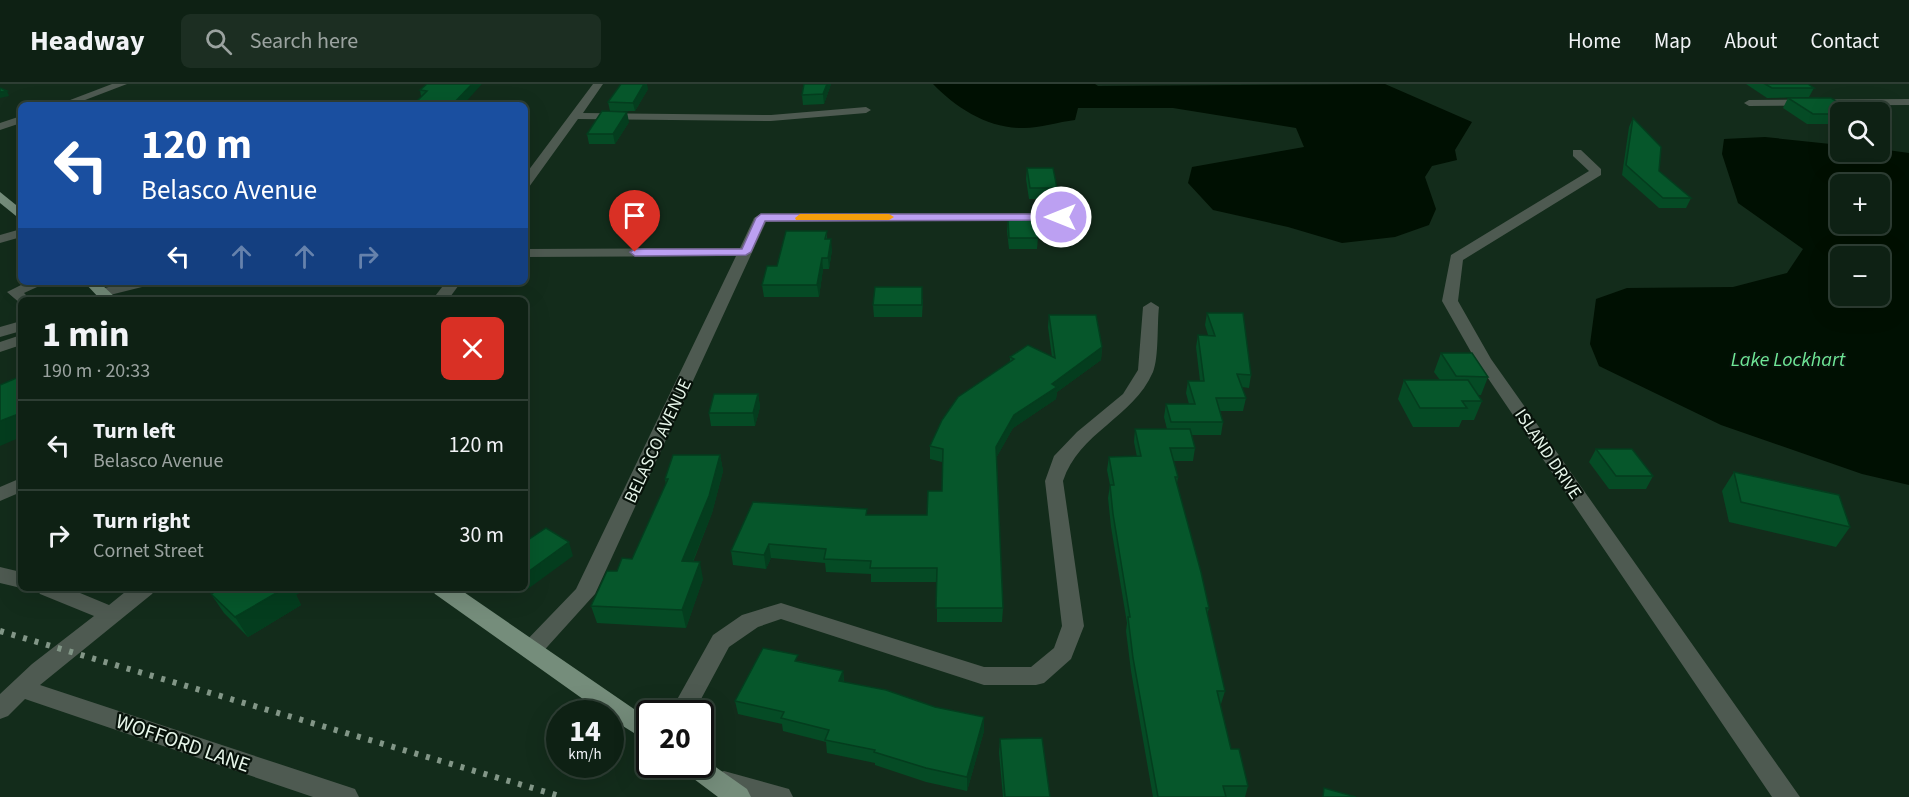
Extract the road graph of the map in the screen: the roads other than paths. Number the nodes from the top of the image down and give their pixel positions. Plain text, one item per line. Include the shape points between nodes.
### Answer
1 (122, 84) edge
2 (598, 84) edge
3 (71, 102) edge
4 (1909, 102) edge
5 (1749, 103) dead end
6 (866, 110) dead end
7 (574, 116) junction
8 (18, 120) edge
9 (0, 127) edge
10 (1577, 153) dead end
11 (528, 180) edge
12 (0, 196) edge
13 (18, 213) edge
14 (1061, 217) dead end
15 (18, 234) edge
16 (0, 239) edge
17 (746, 252) junction
18 (528, 253) edge
19 (33, 285) edge
20 (132, 285) edge
21 (452, 285) edge
22 (101, 292) edge
23 (20, 297) edge
24 (442, 297) edge
25 (1151, 307) dead end
26 (18, 327) edge
27 (0, 332) edge
28 (18, 340) edge
29 (0, 347) edge
30 (18, 486) edge
31 (0, 495) edge
32 (0, 575) edge
33 (18, 579) edge
34 (54, 591) edge
35 (141, 591) edge
36 (446, 591) edge
37 (110, 614) junction
38 (531, 650) junction
39 (21, 688) junction
40 (689, 700) edge
41 (0, 709) edge
42 (636, 723) edge
43 (713, 778) edge
44 (716, 780) junction
45 (345, 797) edge
46 (738, 797) edge
47 (780, 797) edge
48 (1787, 797) edge

1 - 3 street
2 - 7 street
4 - 5 street
6 - 7 street via 771,118
7 - 11 street
8 - 9 street
10 - 48 street, ISLAND DRIVE via 1597,172 1456,258 1450,301 1483,359
12 - 13 main road
14 - 17 street, BELASCO AVENUE via 761,218
15 - 16 street
17 - 18 street
17 - 38 street, BELASCO AVENUE via 584,594
19 - 23 street via 14,292
20 - 22 street
21 - 24 street
25 - 40 street via 1146,370 1129,397 1061,460 1054,481 1073,626 1063,653 1036,676 984,676 781,611 750,621 721,641
26 - 27 street
28 - 29 street
30 - 31 street
32 - 33 street
34 - 37 street
35 - 37 street
36 - 38 main road
37 - 39 street
38 - 42 main road
39 - 41 street
39 - 45 street, WOFFORD LANE
43 - 44 main road
44 - 46 main road
44 - 47 street

